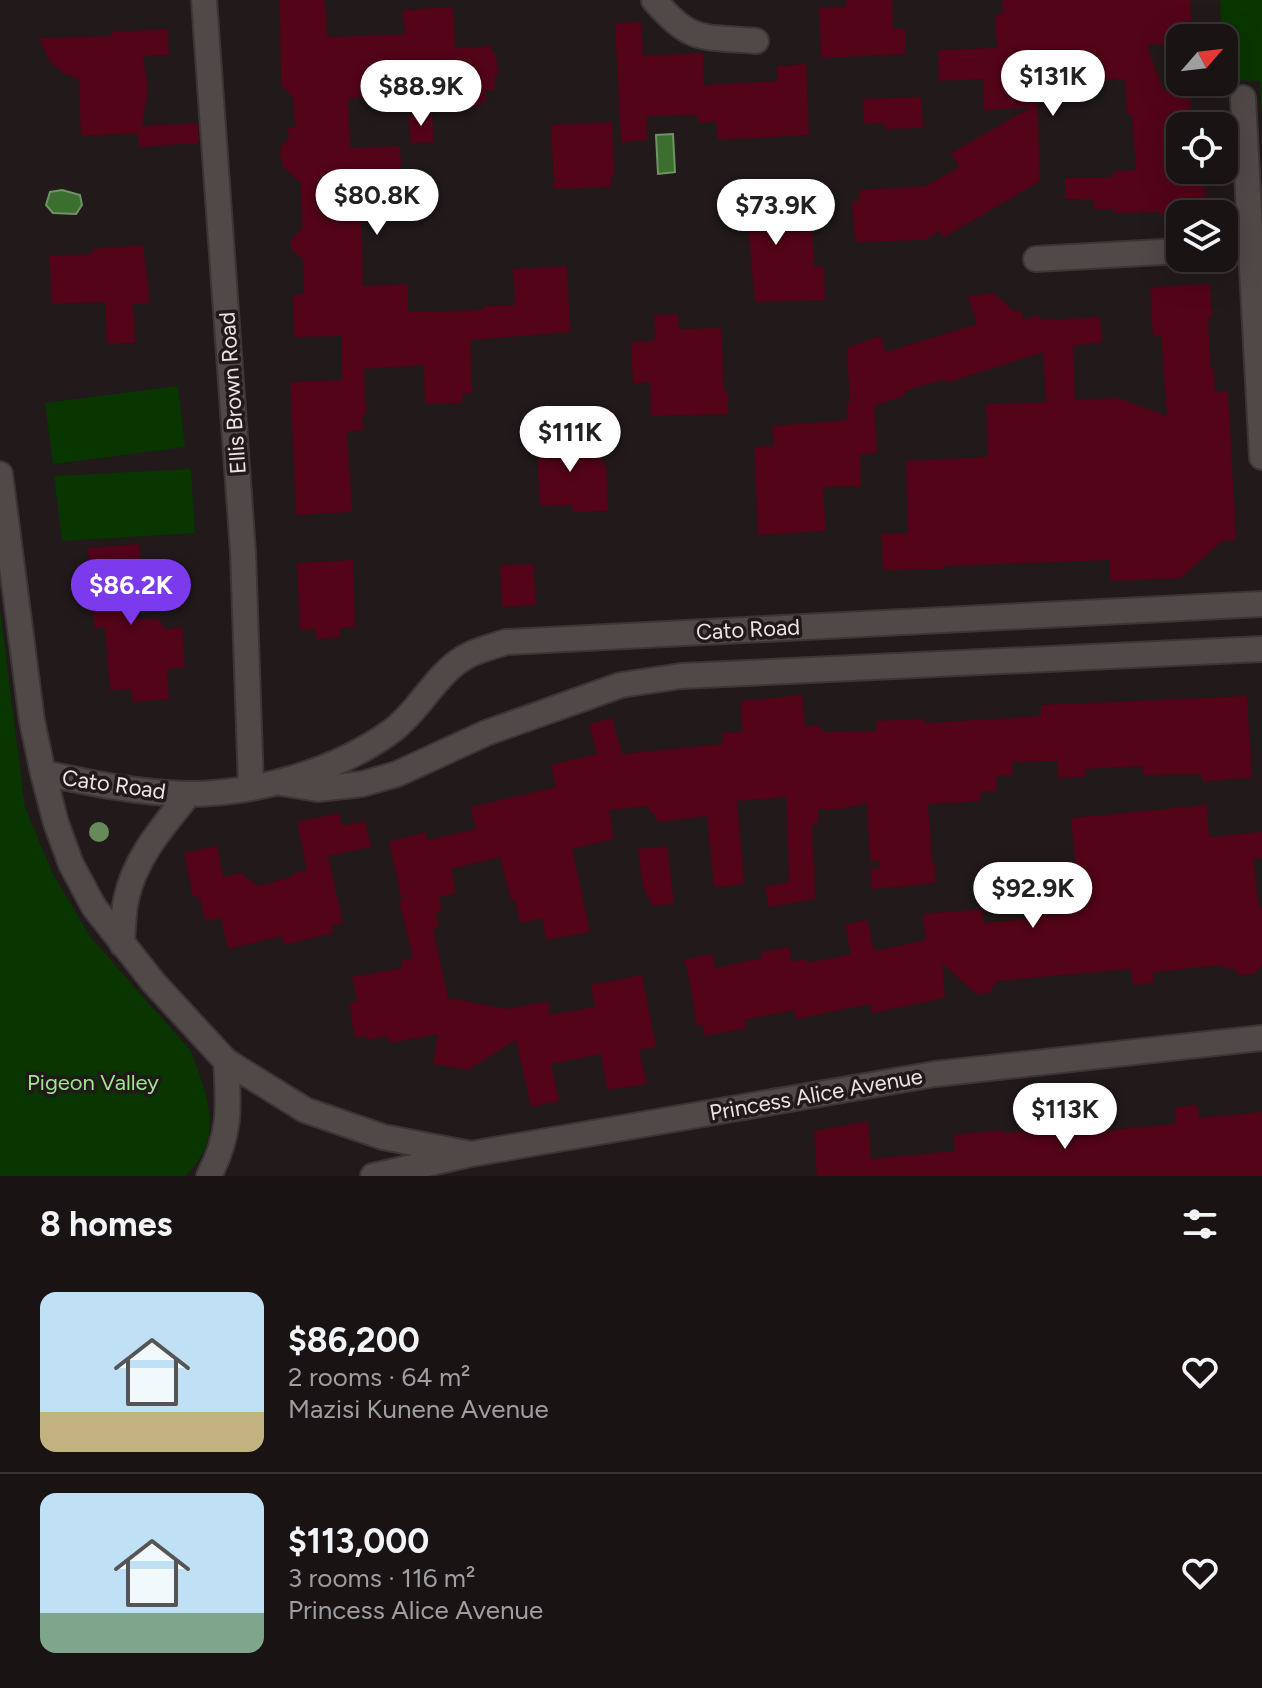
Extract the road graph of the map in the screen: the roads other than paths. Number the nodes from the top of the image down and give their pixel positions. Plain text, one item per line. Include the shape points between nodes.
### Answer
1 (204, 0) edge
2 (654, 0) edge
3 (756, 41) dead end
4 (1243, 98) dead end
5 (1253, 248) junction
6 (1238, 249) edge
7 (1166, 252) edge
8 (1036, 259) dead end
9 (1262, 457) edge
10 (0, 474) edge
11 (1262, 604) edge
12 (1262, 649) edge
13 (43, 773) junction
14 (281, 783) junction
15 (251, 787) junction
16 (189, 794) junction
17 (122, 944) junction
18 (1262, 1038) edge
19 (226, 1061) junction
20 (471, 1154) junction
21 (209, 1176) edge
22 (373, 1176) edge

1 - 15 street, Ellis Brown Road via 243,552
2 - 3 street via 696,36
4 - 5 street
5 - 6 street
5 - 9 street
7 - 8 street
10 - 13 street
11 - 14 street, Cato Road via 506,642 470,654 448,670 395,728 368,747
12 - 14 street, Cato Road via 681,676 621,685 362,784 318,789
13 - 16 street, Cato Road via 114,788
13 - 17 street via 71,864
14 - 15 street, Cato Road
15 - 16 street, Cato Road
16 - 17 street via 136,866 125,901
17 - 19 street
18 - 20 street, Princess Alice Avenue via 935,1074
19 - 20 street via 305,1110 383,1137
19 - 21 street via 230,1112 221,1153
20 - 22 street, Princess Alice Avenue

